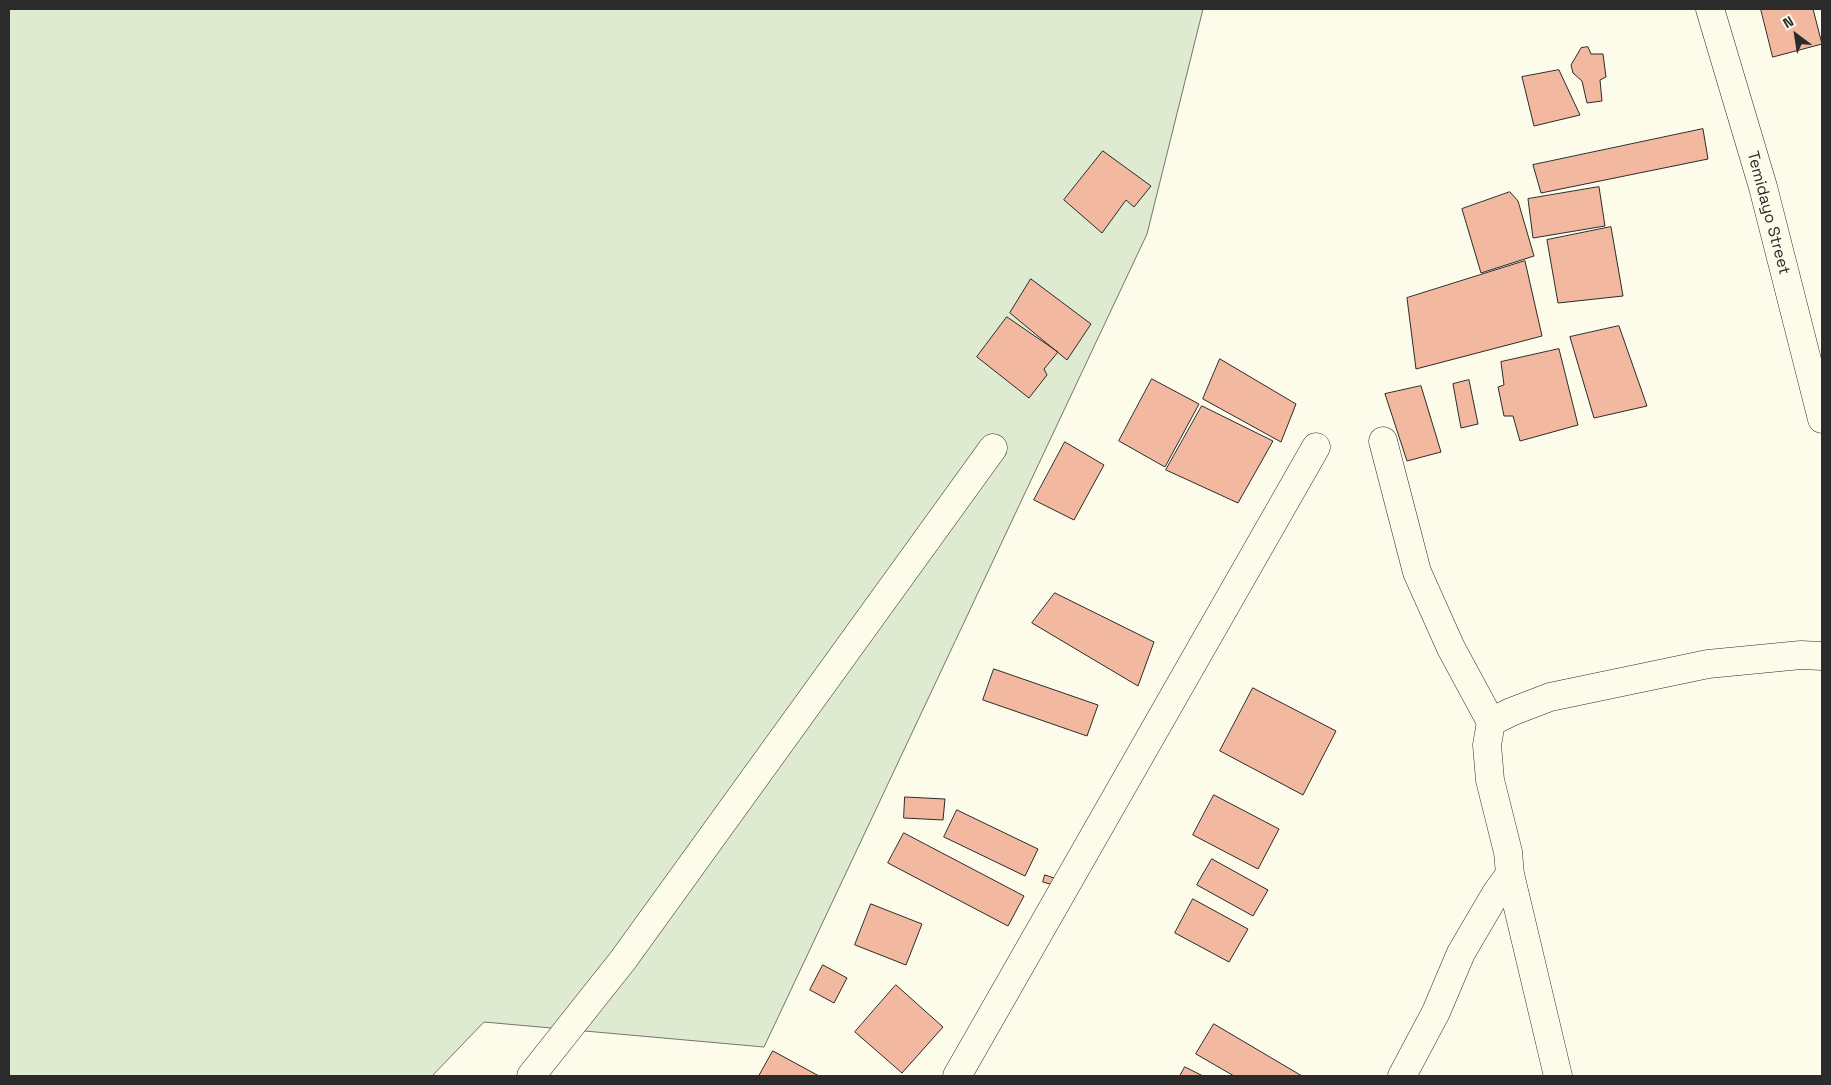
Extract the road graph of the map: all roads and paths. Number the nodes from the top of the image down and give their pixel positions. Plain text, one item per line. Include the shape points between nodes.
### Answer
1 (1710, 9) edge
2 (1822, 419) edge
3 (1383, 441) dead end
4 (1316, 447) dead end
5 (993, 448) dead end
6 (1822, 656) edge
7 (1491, 722) junction
8 (1510, 874) junction
9 (531, 1076) edge
10 (957, 1076) edge
11 (1402, 1076) edge
12 (1558, 1076) edge

1 - 2 street, Temidayo Street via 1763,187
3 - 7 street via 1417,572 1450,648
4 - 10 street
5 - 9 street via 623,960
6 - 7 street via 1801,654 1708,664 1550,697
7 - 8 street via 1487,745 1490,780 1508,852
8 - 11 street via 1461,953 1436,1012
8 - 12 street

